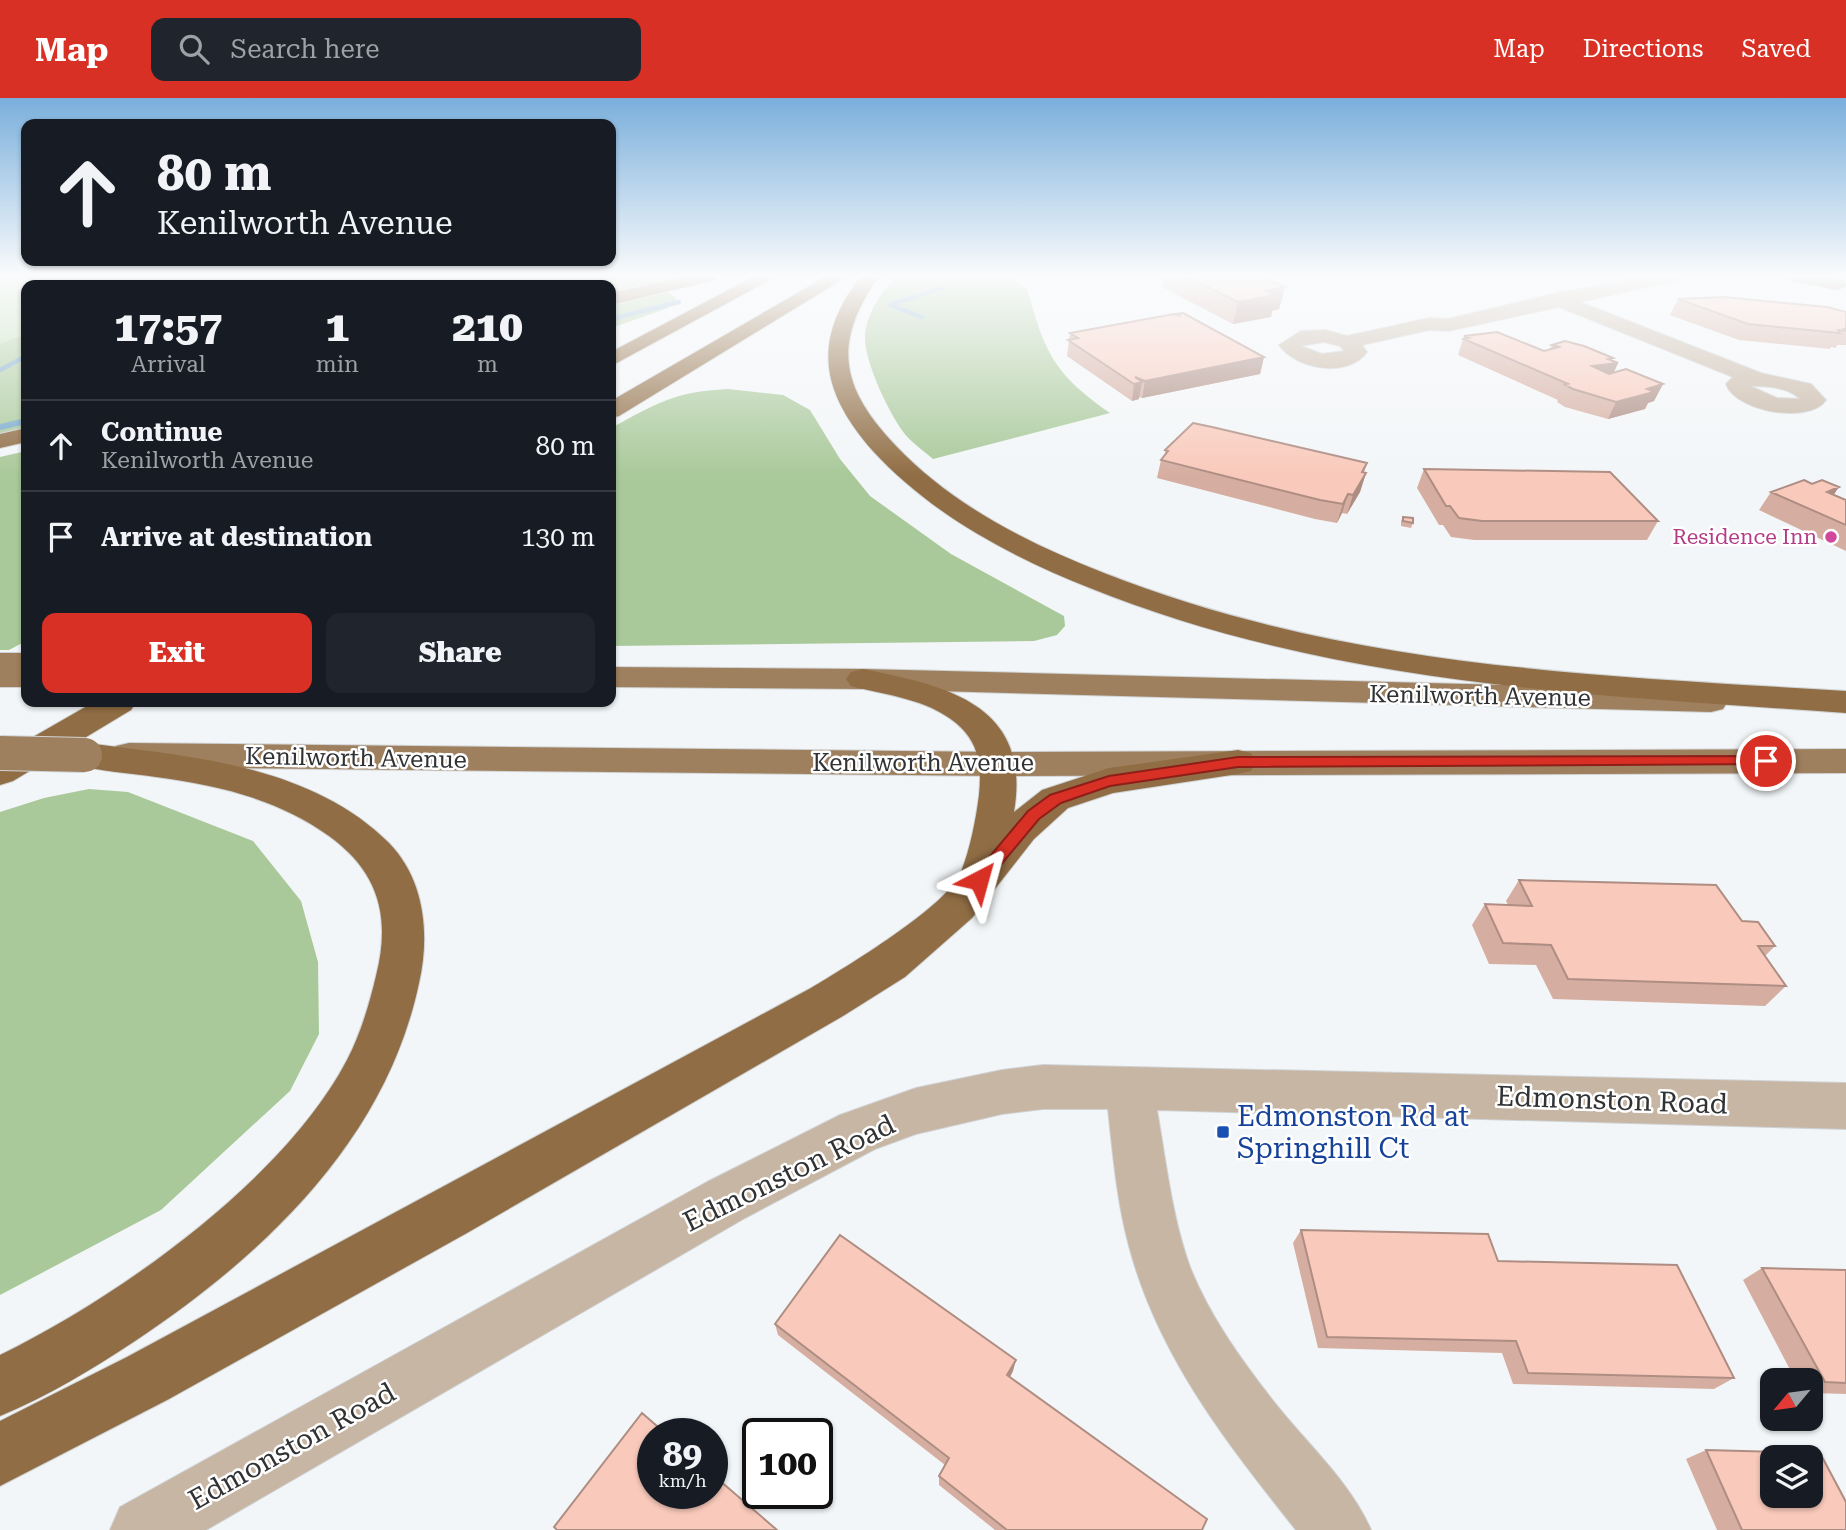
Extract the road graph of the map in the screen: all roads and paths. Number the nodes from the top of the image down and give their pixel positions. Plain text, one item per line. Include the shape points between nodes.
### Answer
1 (643, 343) edge
2 (726, 343) edge
3 (836, 343) edge
4 (1668, 343) edge
5 (616, 357) edge
6 (1758, 379) dead end
7 (616, 408) edge
8 (21, 436) edge
9 (0, 441) edge
10 (21, 446) edge
11 (0, 451) edge
12 (21, 664) edge
13 (0, 670) edge
14 (21, 672) edge
15 (21, 676) edge
16 (0, 677) edge
17 (616, 677) edge
18 (863, 679) junction
19 (0, 689) edge
20 (1846, 702) edge
21 (110, 707) edge
22 (0, 754) edge
23 (85, 755) junction
24 (1846, 761) edge
25 (1238, 762) junction
26 (999, 764) junction
27 (0, 772) edge
28 (979, 880) junction
29 (1129, 1087) junction
30 (1846, 1106) edge
31 (0, 1386) edge
32 (0, 1455) edge
33 (142, 1530) edge
34 (1338, 1530) edge

1 - 5 highway
2 - 7 highway
3 - 20 highway via 841,378 866,427 914,477 950,505 1020,547 1081,576 1205,621 1345,656 1483,677
4 - 6 street
8 - 9 highway
10 - 11 highway
12 - 16 highway
13 - 14 main road, bridge
15 - 19 highway
17 - 18 main road, Kenilworth Avenue
18 - 20 main road, Kenilworth Avenue
18 - 26 highway via 906,688 962,712 989,737
21 - 27 highway
22 - 23 main road, Kenilworth Avenue, bridge
23 - 26 main road, Kenilworth Avenue
23 - 31 highway via 223,774 286,793 336,821 375,854 397,889 405,936 399,985 380,1046 344,1110 287,1180 216,1249 124,1315 29,1374
24 - 25 main road, Kenilworth Avenue
25 - 26 main road, Kenilworth Avenue
25 - 28 highway via 1109,781 1055,799 1027,822
26 - 28 highway via 993,822
28 - 32 highway via 928,934 827,1002 172,1365
29 - 30 street, Edmonston Road
29 - 33 street, Edmonston Road via 1043,1087 990,1094 916,1111 858,1132 726,1200
29 - 34 street via 1151,1221 1161,1263 1182,1316 1241,1408

